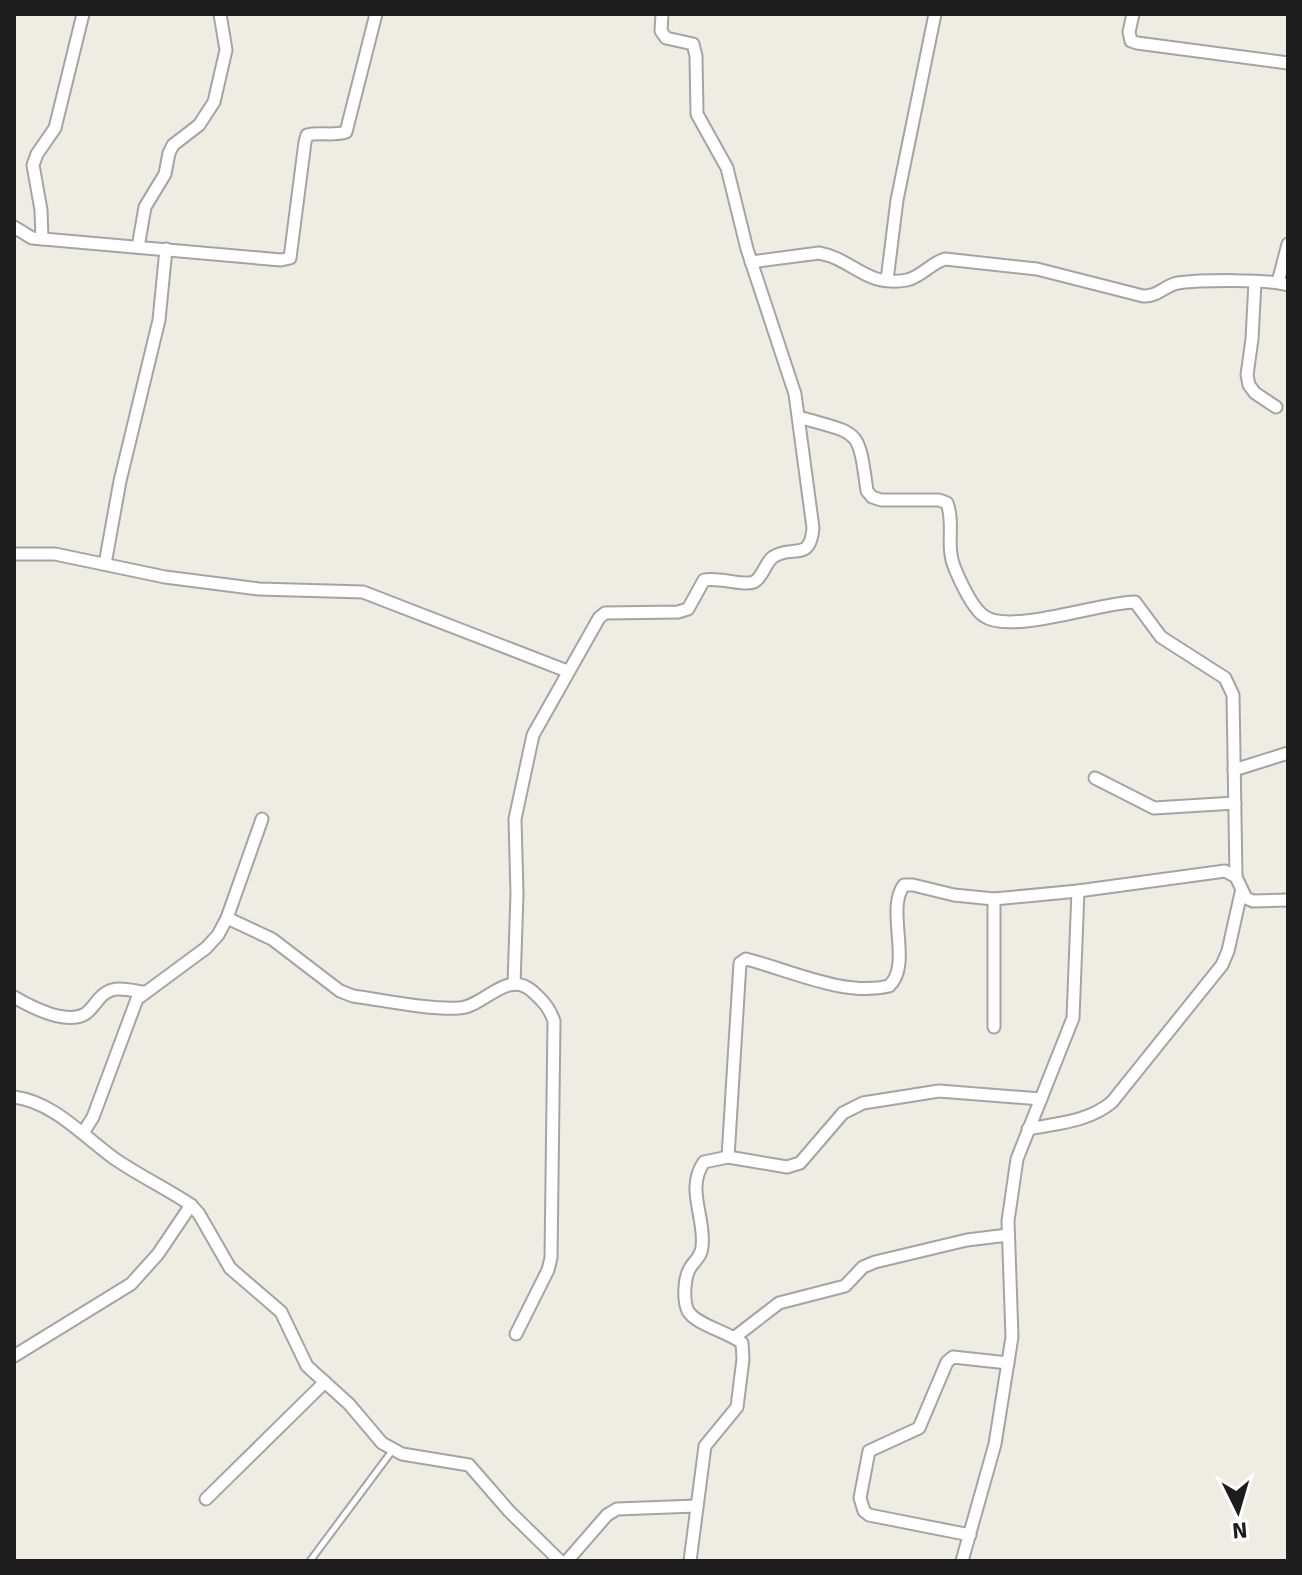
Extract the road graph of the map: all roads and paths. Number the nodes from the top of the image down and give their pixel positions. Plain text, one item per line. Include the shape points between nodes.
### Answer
1 (83, 14) edge
2 (220, 14) edge
3 (376, 14) edge
4 (662, 14) edge
5 (935, 14) edge
6 (1133, 14) edge
7 (1288, 63) edge
8 (14, 227) edge
9 (42, 239) junction
10 (1288, 244) edge
11 (138, 247) junction
12 (166, 249) junction
13 (751, 262) junction
14 (887, 280) junction
15 (1255, 282) junction
16 (1283, 284) edge
17 (1276, 407) dead end
18 (799, 417) junction
19 (14, 554) edge
20 (105, 564) junction
21 (567, 671) junction
22 (1288, 753) edge
23 (1234, 770) junction
24 (1095, 778) dead end
25 (1235, 803) junction
26 (262, 819) dead end
27 (1236, 877) junction
28 (1078, 891) junction
29 (1241, 893) junction
30 (994, 899) junction
31 (1288, 900) edge
32 (227, 918) junction
33 (514, 984) junction
34 (143, 992) junction
35 (14, 997) edge
36 (994, 1027) dead end
37 (14, 1097) edge
38 (1041, 1099) junction
39 (1028, 1129) junction
40 (83, 1133) junction
41 (728, 1157) junction
42 (191, 1205) junction
43 (1008, 1235) junction
44 (516, 1334) dead end
45 (735, 1337) junction
46 (14, 1356) edge
47 (1008, 1363) junction
48 (325, 1382) junction
49 (392, 1450) junction
50 (206, 1499) dead end
51 (696, 1506) junction
52 (970, 1535) junction
53 (310, 1561) edge
54 (560, 1561) edge
55 (567, 1561) edge
56 (690, 1561) edge
57 (962, 1561) edge

1 - 9 street via 55,128 33,165
2 - 11 street via 226,50 214,102 199,125 173,145 165,174 145,207
3 - 12 street via 350,125 346,132 307,135 290,258
4 - 13 street via 666,38 693,44 697,114 727,168
5 - 14 street via 897,200
6 - 7 street via 1129,32 1137,43
8 - 9 street
9 - 11 street
10 - 16 street
11 - 12 street
12 - 20 street via 159,320
13 - 14 street via 819,253 864,276
13 - 18 street
14 - 15 street via 911,279 945,259 1037,269 1153,297 1177,283
15 - 16 street
15 - 17 street via 1247,375 1255,393
18 - 21 street via 812,542 804,550 770,559 753,582 704,580 688,609 605,613
18 - 23 street via 856,437 872,497 947,503 948,550 987,619 1039,619 1135,602 1161,637 1231,686
19 - 20 street via 55,554
20 - 21 street via 259,589 363,592
21 - 33 street via 533,735 517,805
22 - 23 street
23 - 25 street
24 - 25 street via 1154,808
25 - 27 street
26 - 32 street
27 - 28 street via 1225,871
27 - 29 street
28 - 30 street
28 - 38 street via 1073,1018
29 - 31 street via 1253,901
29 - 39 street via 1222,965 1112,1102 1084,1118
30 - 36 street
30 - 41 street via 904,885 898,898 898,973 889,986 865,990 746,959 740,963
32 - 33 street via 272,939 353,996 456,1009
32 - 34 street via 206,948
33 - 44 street via 528,987 549,1006 554,1021 551,1258
34 - 35 street via 107,990 80,1016 47,1015
34 - 40 street
37 - 40 street via 31,1101
38 - 39 street
38 - 41 street via 939,1091 863,1103 843,1113 800,1163 787,1167
39 - 43 street via 1017,1159
40 - 42 street
41 - 45 street via 704,1162 698,1170 695,1198 703,1242 686,1277 685,1297 694,1318
42 - 46 street via 131,1284
42 - 48 street via 230,1268 281,1312 300,1355
43 - 45 street via 875,1262 845,1286 779,1303
43 - 47 street
45 - 51 street via 742,1343 740,1398 732,1416 705,1446
47 - 52 street via 995,1444
47 - 52 street via 953,1357 919,1428 873,1447 866,1456 860,1498 869,1515
48 - 49 street
48 - 50 street
49 - 53 lane
49 - 54 street via 469,1465
51 - 55 street via 617,1509
51 - 56 street
52 - 57 street

